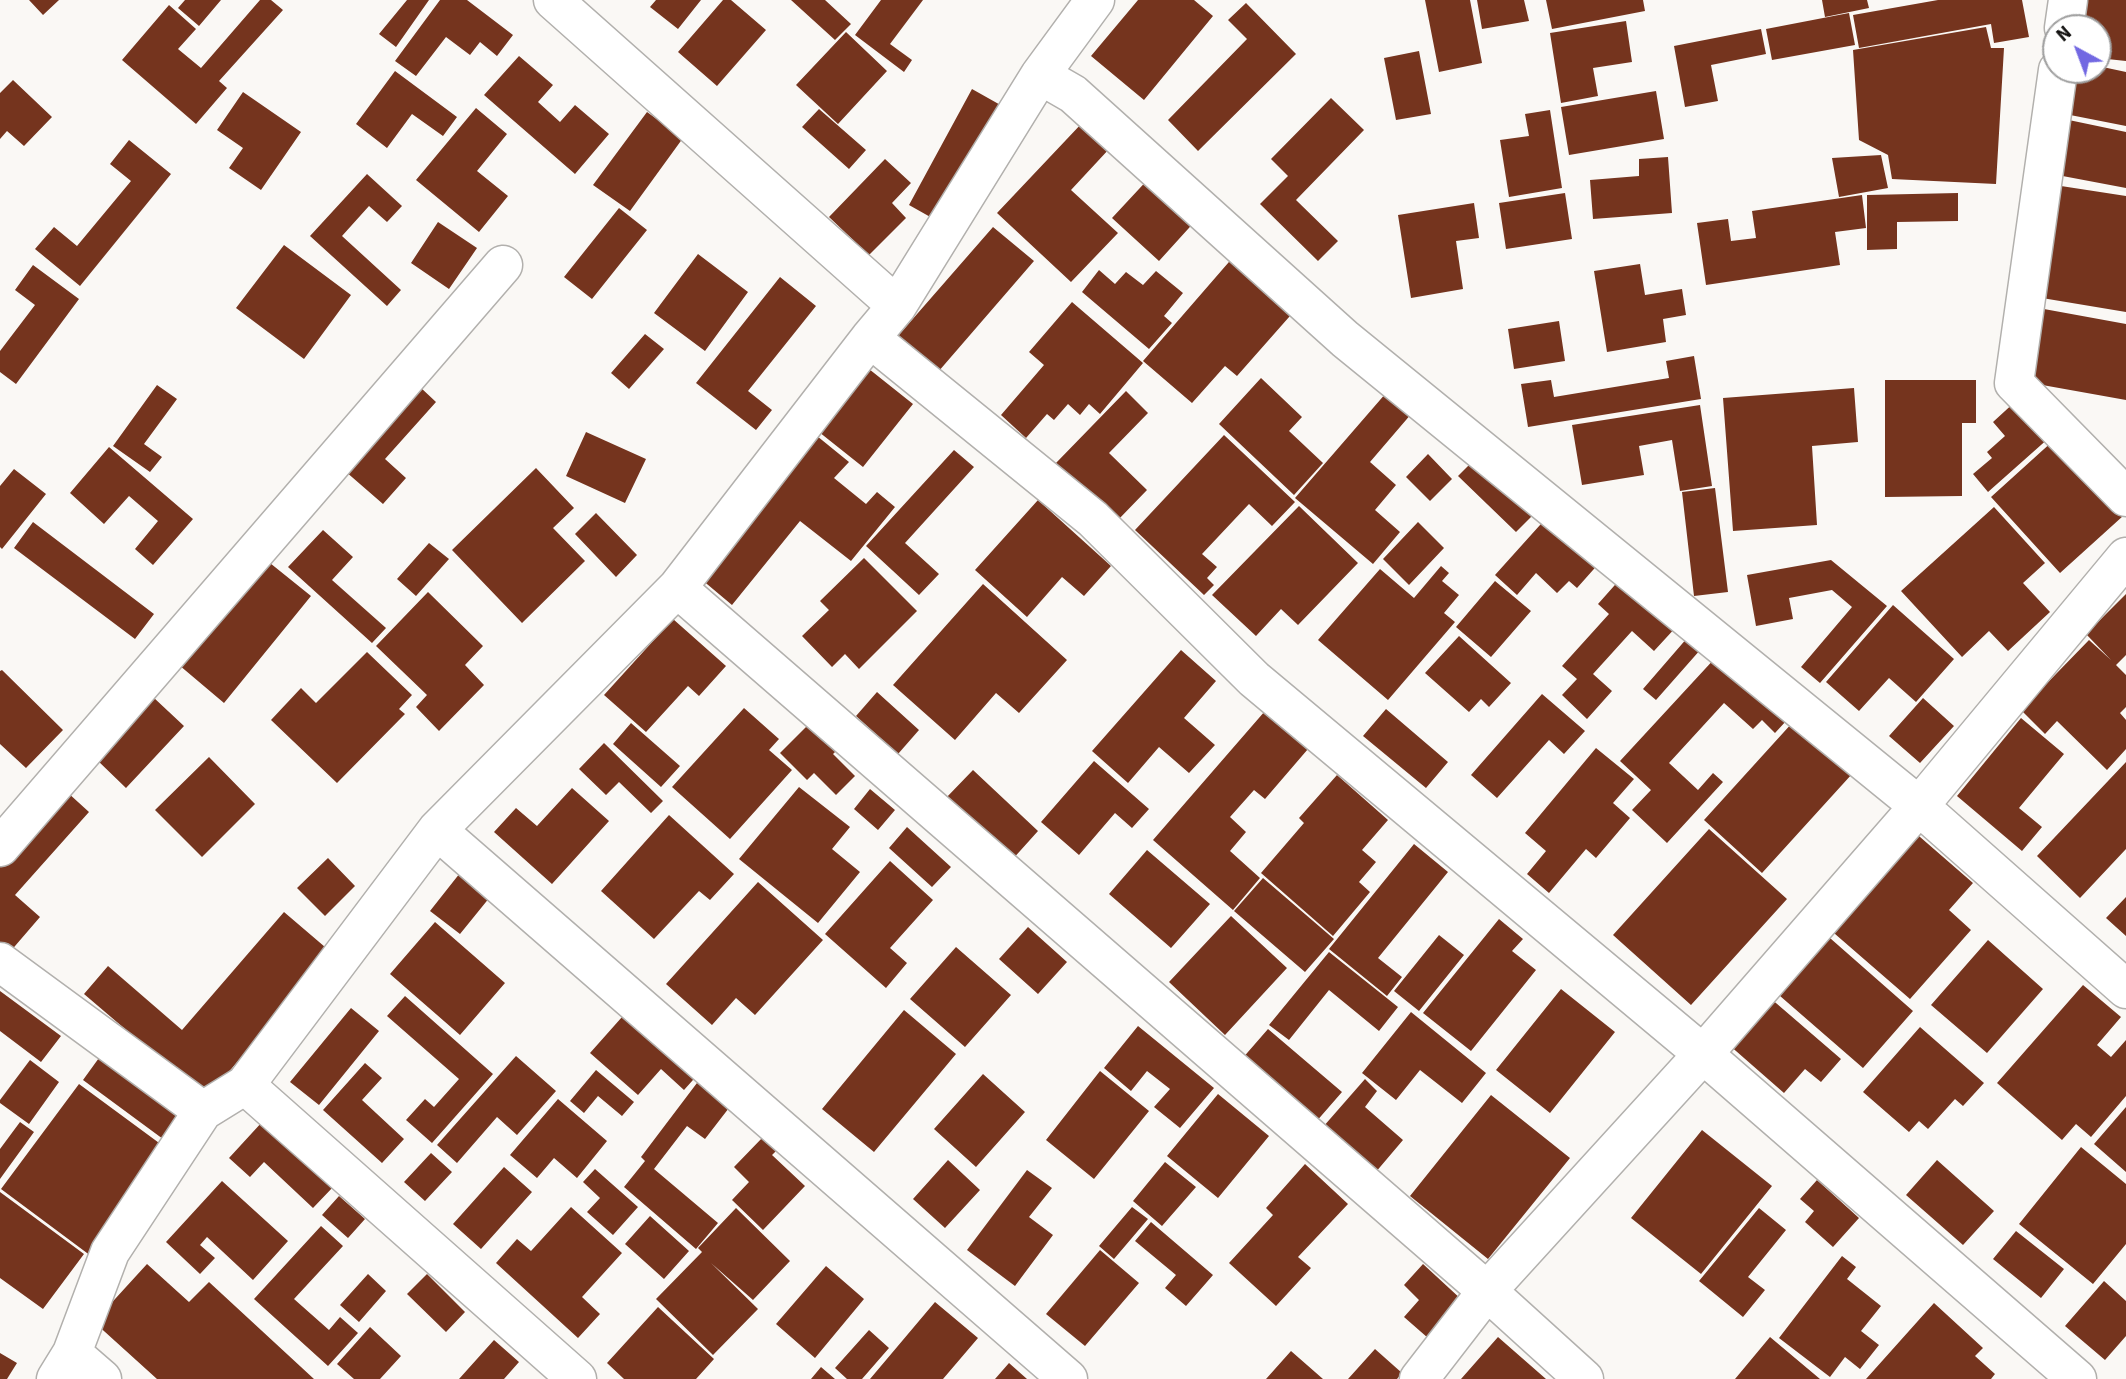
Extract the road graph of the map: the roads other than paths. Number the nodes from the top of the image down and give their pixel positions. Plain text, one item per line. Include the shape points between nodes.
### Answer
1 (553, 0) edge
2 (1095, 0) edge
3 (1040, 75) junction
4 (2056, 84) edge
5 (503, 265) dead end
6 (897, 306) junction
7 (870, 338) junction
8 (2126, 497) edge
9 (2126, 557) edge
10 (677, 588) junction
11 (1919, 806) junction
12 (437, 831) junction
13 (0, 847) edge
14 (0, 962) edge
15 (2126, 989) edge
16 (1703, 1054) junction
17 (245, 1085) junction
18 (203, 1111) junction
19 (1487, 1291) junction
20 (64, 1366) edge
21 (102, 1379) edge
22 (578, 1379) edge
23 (1068, 1379) edge
24 (1419, 1379) edge
25 (1584, 1379) edge
26 (2077, 1379) edge

1 - 6 street
2 - 3 street
3 - 6 street
3 - 11 street via 1073,94 1356,348
4 - 8 street via 2014,383
5 - 13 street
6 - 7 street
7 - 10 street
7 - 16 street via 1093,519 1254,679
9 - 11 street
10 - 12 street
10 - 19 street
11 - 15 street
11 - 16 street
12 - 17 street
12 - 23 street
14 - 18 street
16 - 19 street
16 - 26 street
17 - 18 street
17 - 22 street
18 - 20 street via 110,1252
19 - 24 street
19 - 25 street
20 - 21 street

